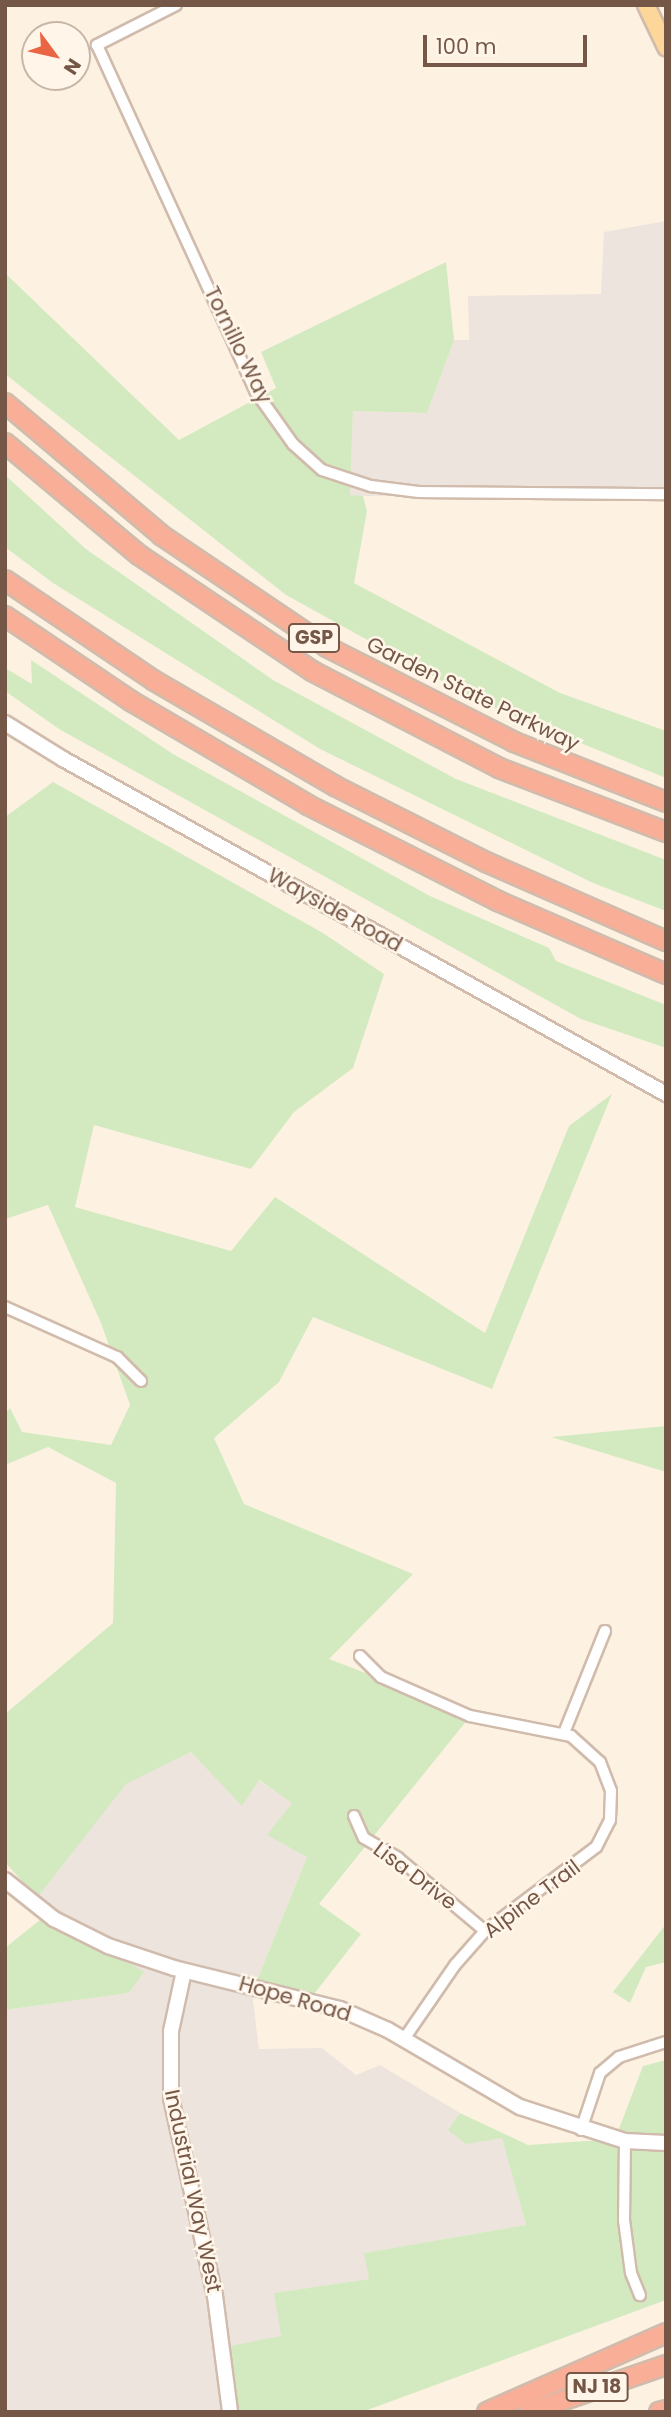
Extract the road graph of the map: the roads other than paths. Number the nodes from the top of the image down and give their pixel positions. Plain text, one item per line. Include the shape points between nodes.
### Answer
1 (176, 5) edge
2 (646, 5) edge
3 (666, 47) edge
4 (5, 403) edge
5 (5, 443) edge
6 (666, 494) edge
7 (5, 580) edge
8 (5, 616) edge
9 (5, 723) edge
10 (666, 802) edge
11 (666, 832) edge
12 (666, 941) edge
13 (666, 974) edge
14 (666, 1094) edge
15 (5, 1307) edge
16 (141, 1381) dead end
17 (605, 1631) dead end
18 (360, 1656) dead end
19 (564, 1732) junction
20 (354, 1816) dead end
21 (5, 1880) edge
22 (485, 1931) junction
23 (184, 1971) junction
24 (404, 2039) junction
25 (666, 2042) edge
26 (581, 2130) junction
27 (625, 2141) junction
28 (666, 2143) edge
29 (640, 2295) dead end
30 (666, 2333) edge
31 (666, 2365) edge
32 (666, 2410) edge
33 (230, 2412) edge
34 (487, 2412) edge
35 (529, 2412) edge
36 (659, 2412) edge

1 - 6 street, Tornillo Way via 97,45 256,392 293,444 322,470 371,486 419,492
2 - 3 main road
4 - 10 highway, Garden State Parkway / GSP via 161,535 327,647 514,742
5 - 11 highway, GSP via 149,563 312,671 499,768
7 - 12 highway via 153,680 335,786 486,863
8 - 13 highway via 131,701 308,805 498,901
9 - 14 street, Wayside Road
15 - 16 street via 117,1357
17 - 19 street
18 - 19 street, Alpine Trail via 381,1677 470,1716
19 - 22 street, Alpine Trail via 591,1751 604,1770 611,1800 604,1834 577,1866
20 - 22 street, Lisa Drive via 364,1838 398,1858
21 - 23 street, Hope Road via 75,1931
22 - 24 street, Alpine Trail via 455,1965
23 - 24 street, Hope Road via 314,2000
23 - 33 street, Industrial Way West via 172,2031 172,2098 215,2296
24 - 26 street, Hope Road via 520,2107
25 - 26 street via 619,2057 600,2073
26 - 27 street, Hope Road
27 - 28 street, Hope Road
27 - 29 street via 624,2220 631,2273
30 - 34 highway
31 - 35 highway, NJ 18
32 - 36 highway

